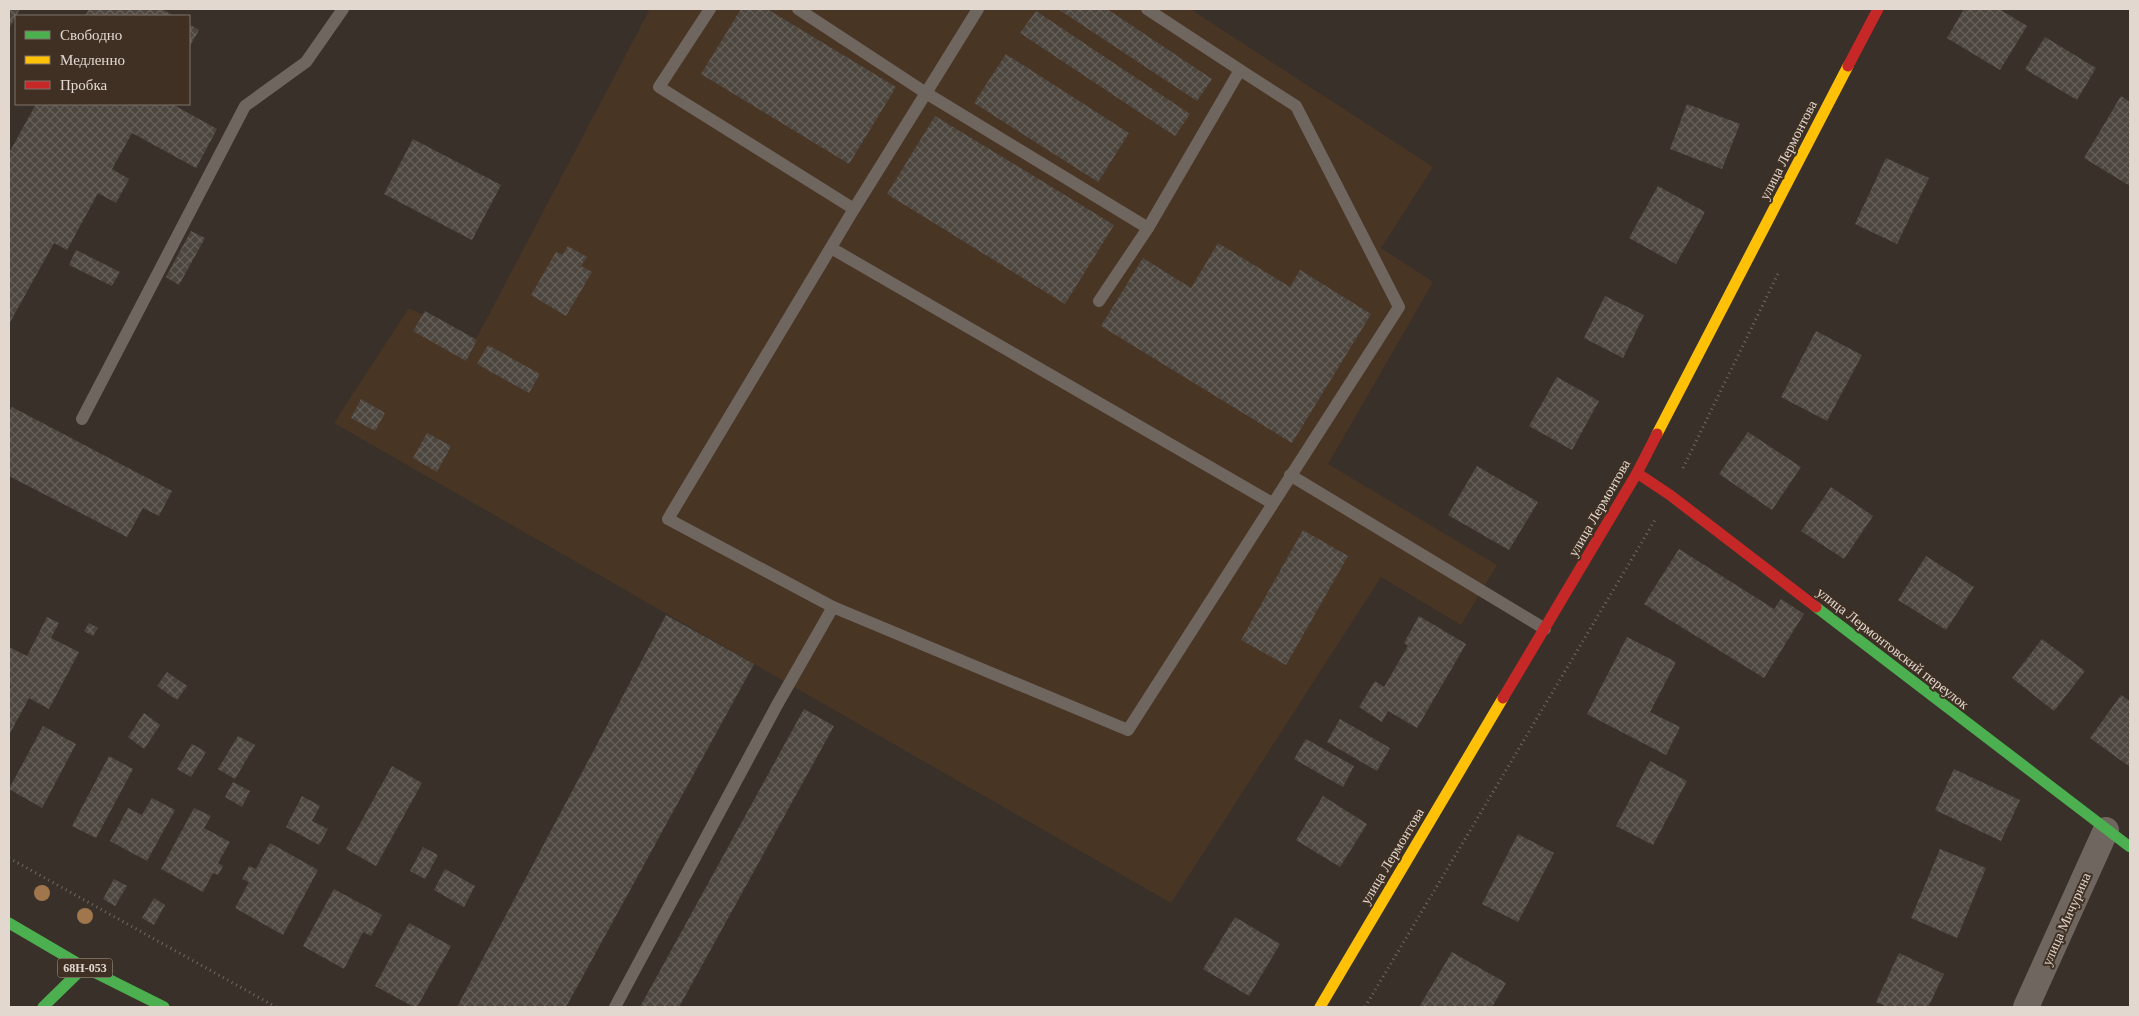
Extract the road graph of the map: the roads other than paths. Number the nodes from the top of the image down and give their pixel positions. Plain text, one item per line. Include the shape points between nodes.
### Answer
1 (343, 9) edge
2 (710, 9) edge
3 (798, 9) edge
4 (978, 9) edge
5 (1147, 9) edge
6 (1878, 9) edge
7 (1240, 70) junction
8 (926, 93) junction
9 (854, 209) junction
10 (1148, 228) junction
11 (831, 248) junction
12 (1099, 301) dead end
13 (82, 419) dead end
14 (1637, 473) junction
15 (1290, 475) junction
16 (1272, 503) junction
17 (832, 607) junction
18 (1545, 629) junction
19 (2106, 830) junction
20 (2130, 847) edge
21 (9, 923) edge
22 (84, 968) junction
23 (43, 1007) edge
24 (164, 1007) edge
25 (615, 1007) edge
26 (1320, 1007) edge
27 (2026, 1007) edge

1 - 13 lane via 306,62 246,106
2 - 9 lane via 659,87
3 - 8 lane
4 - 8 lane
5 - 7 lane
6 - 14 street, улица Лермонтова
7 - 10 lane
7 - 15 lane via 1296,106 1399,307
8 - 9 lane
8 - 10 lane
9 - 11 lane
10 - 12 lane
11 - 16 lane
11 - 17 lane via 668,519
14 - 18 street, улица Лермонтова
14 - 19 street, улица Лермонтовский переулок
15 - 16 lane
15 - 18 lane
16 - 17 lane via 1128,730
17 - 25 lane
18 - 26 street, улица Лермонтова
19 - 20 street, улица Лермонтовский переулок
19 - 27 street, улица Мичурина
21 - 22 street, 68Н-053
22 - 23 street
22 - 24 street, 68Н-053

